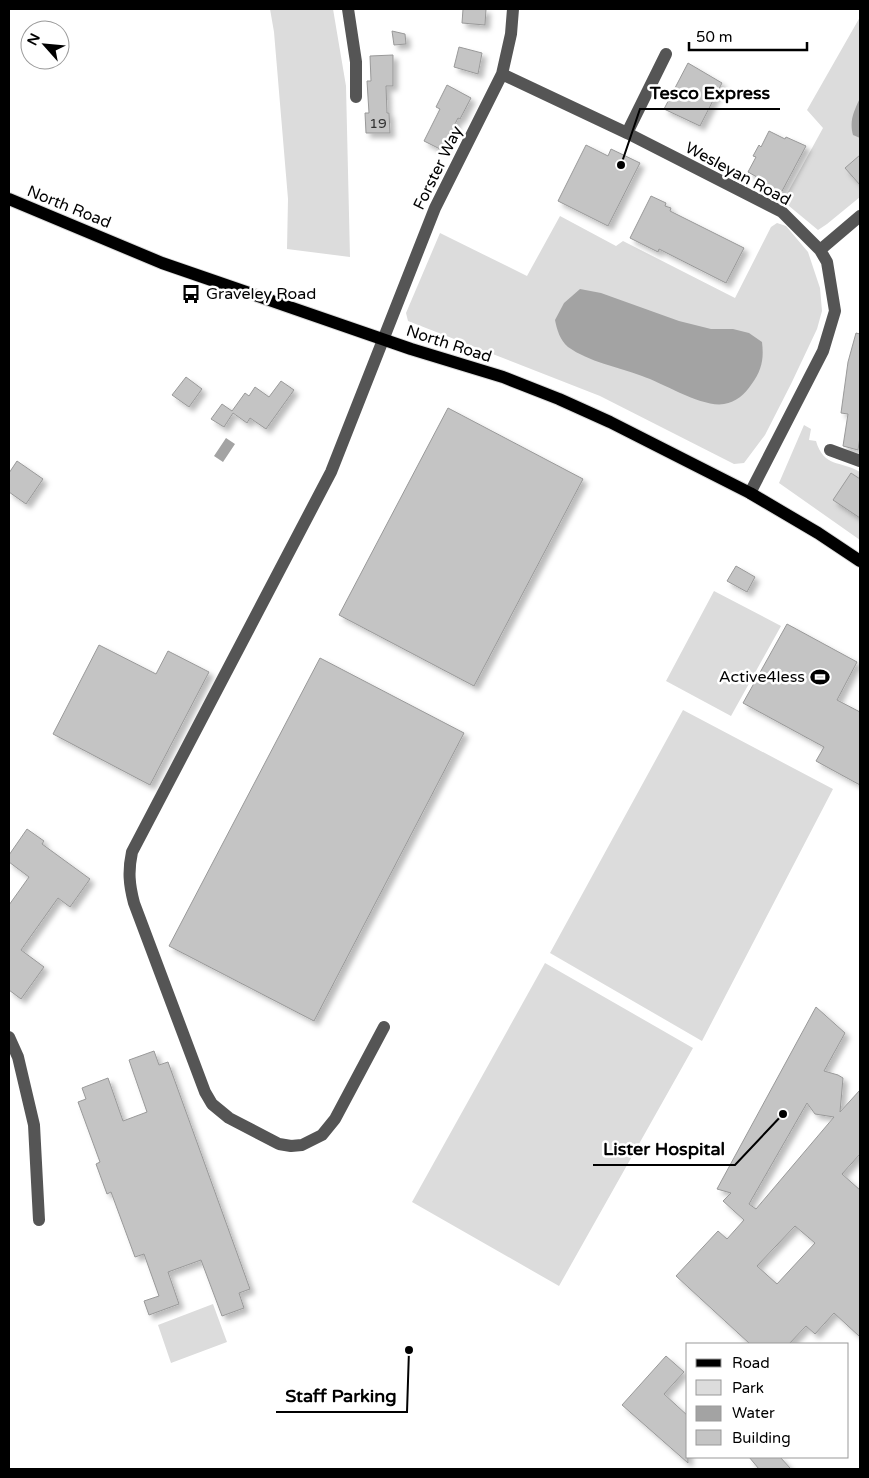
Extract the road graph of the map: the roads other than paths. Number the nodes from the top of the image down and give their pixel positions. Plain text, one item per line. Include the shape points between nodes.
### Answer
1 (348, 9) edge
2 (513, 9) edge
3 (666, 54) dead end
4 (502, 74) junction
5 (356, 97) dead end
6 (627, 133) junction
7 (9, 200) edge
8 (860, 216) edge
9 (820, 250) junction
10 (383, 339) junction
11 (830, 450) dead end
12 (860, 461) edge
13 (750, 493) junction
14 (860, 561) edge
15 (384, 1027) dead end
16 (9, 1036) edge
17 (39, 1220) dead end

1 - 5 street via 356,62
2 - 4 street, Forster Way
3 - 6 street
4 - 6 street, Wesleyan Road
4 - 10 street, Forster Way via 435,208
6 - 9 street, Wesleyan Road via 782,212
7 - 10 main road, North Road via 162,263
8 - 9 street
9 - 13 street, Wesleyan Road via 827,262 835,311 823,351
10 - 13 main road, North Road via 559,399
10 - 15 street, Forster Way via 331,472 132,852 129,870 134,903 205,1092 212,1104 229,1118 279,1144 302,1145 314,1140 335,1120
11 - 12 street
13 - 14 main road, North Road
16 - 17 street via 18,1057 34,1125

